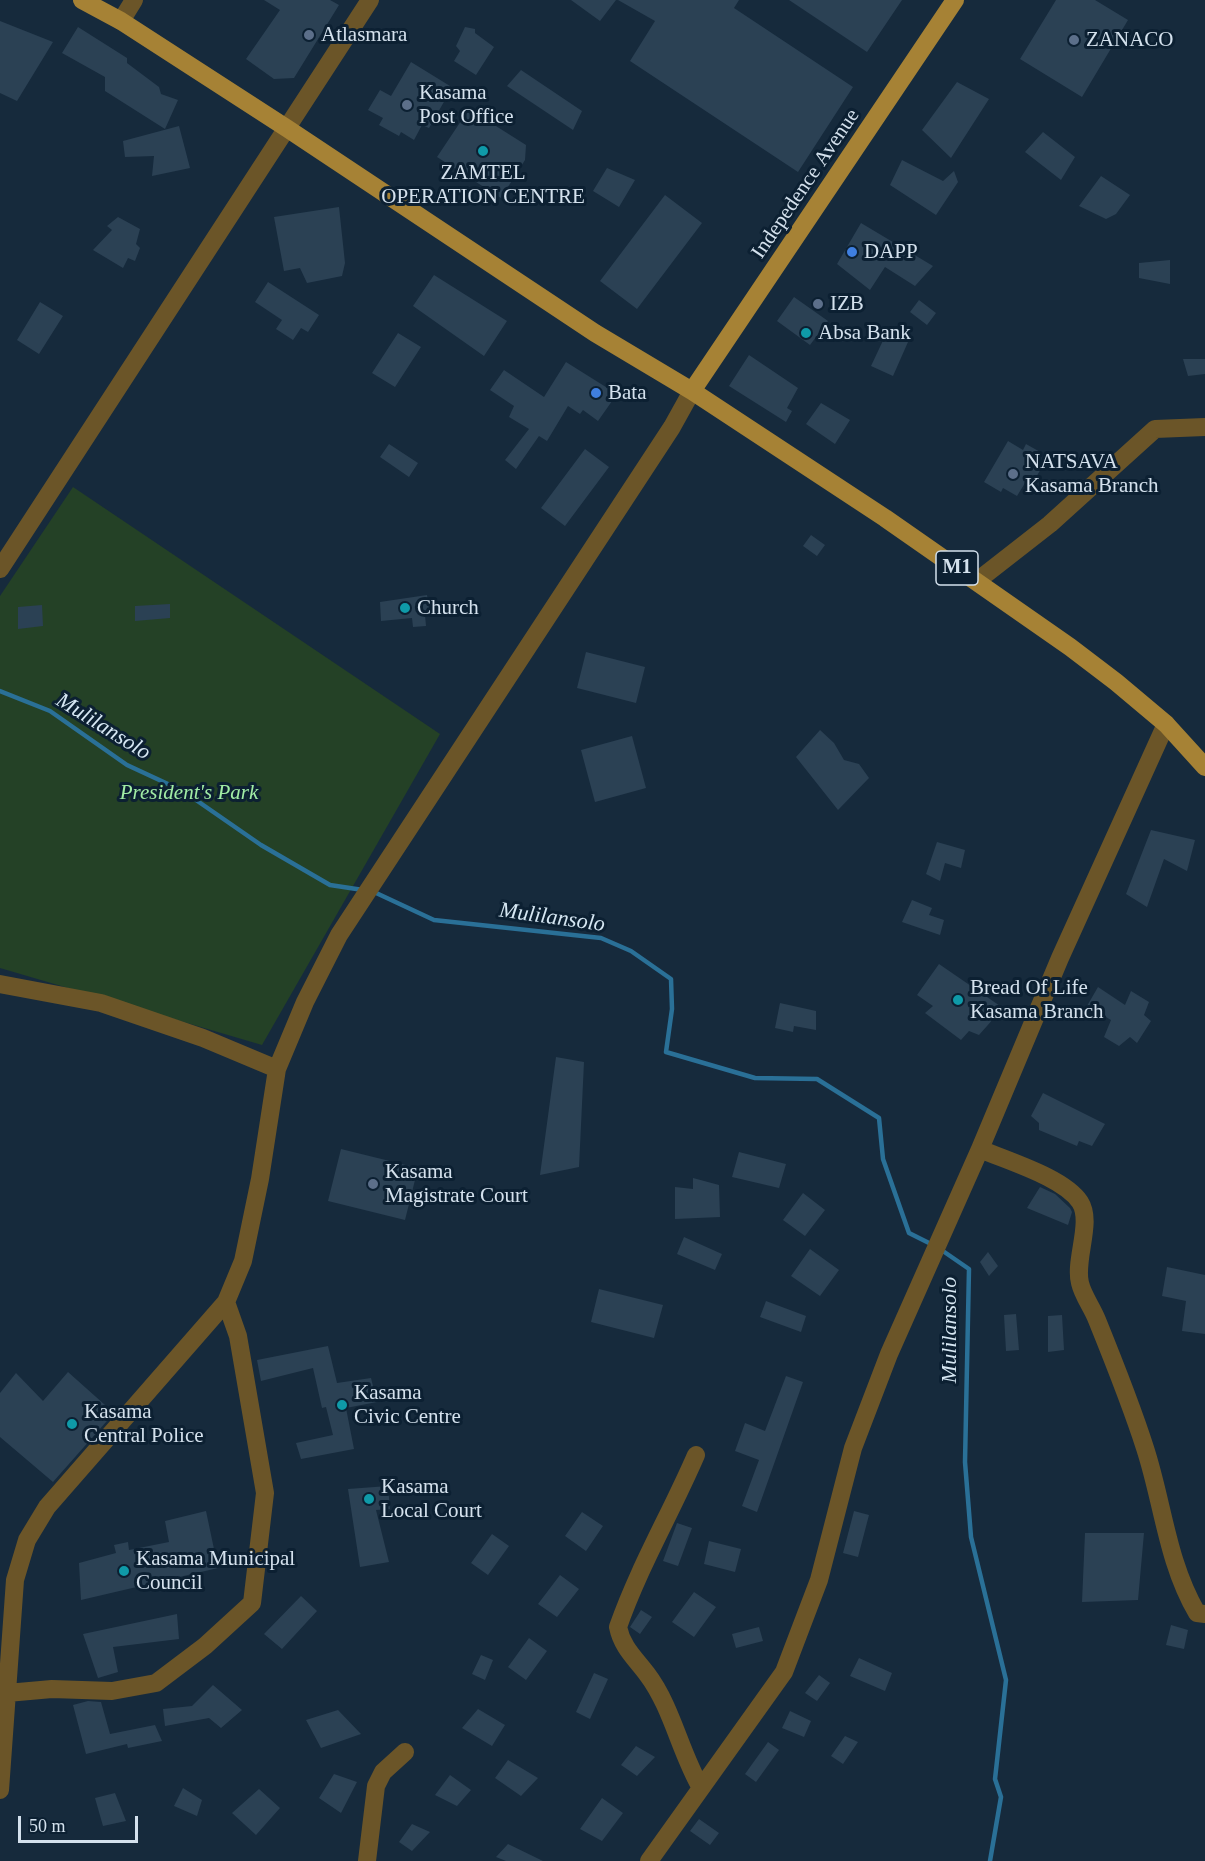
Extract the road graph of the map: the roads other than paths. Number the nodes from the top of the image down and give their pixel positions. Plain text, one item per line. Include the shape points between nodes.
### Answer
1 (82, 0) edge
2 (134, 0) edge
3 (370, 0) edge
4 (955, 0) edge
5 (121, 21) junction
6 (288, 129) junction
7 (692, 391) junction
8 (1205, 427) edge
9 (0, 569) edge
10 (977, 582) junction
11 (1166, 724) junction
12 (1205, 767) edge
13 (0, 984) edge
14 (277, 1069) junction
15 (980, 1149) junction
16 (226, 1302) junction
17 (696, 1455) dead end
18 (1205, 1614) edge
19 (7, 1693) junction
20 (405, 1752) dead end
21 (701, 1788) junction
22 (0, 1790) edge
23 (659, 1857) edge
24 (367, 1861) edge

1 - 5 main road
2 - 5 street
3 - 6 street
4 - 7 main road, Indepedence Avenue
5 - 6 main road
6 - 7 main road via 595,333
6 - 9 street
7 - 10 main road, M1
7 - 14 street via 339,935
8 - 10 street via 1155,429 1050,524
10 - 11 main road, M1 via 1070,647
11 - 12 main road, M1
11 - 15 street via 1060,958
13 - 14 street via 101,1003 203,1038
14 - 16 street via 243,1261
15 - 18 street via 1051,1179 1081,1203 1084,1232 1079,1280 1146,1450 1173,1557 1191,1603 1197,1612
15 - 21 street via 889,1354 853,1448 819,1580 784,1672
16 - 19 street via 47,1507 27,1540 15,1580
16 - 19 street via 238,1336 265,1493 252,1603 156,1683 112,1691 52,1689
17 - 21 street via 618,1627 627,1651 662,1698 686,1762
19 - 22 street
20 - 24 street via 383,1773 376,1786
21 - 23 street

